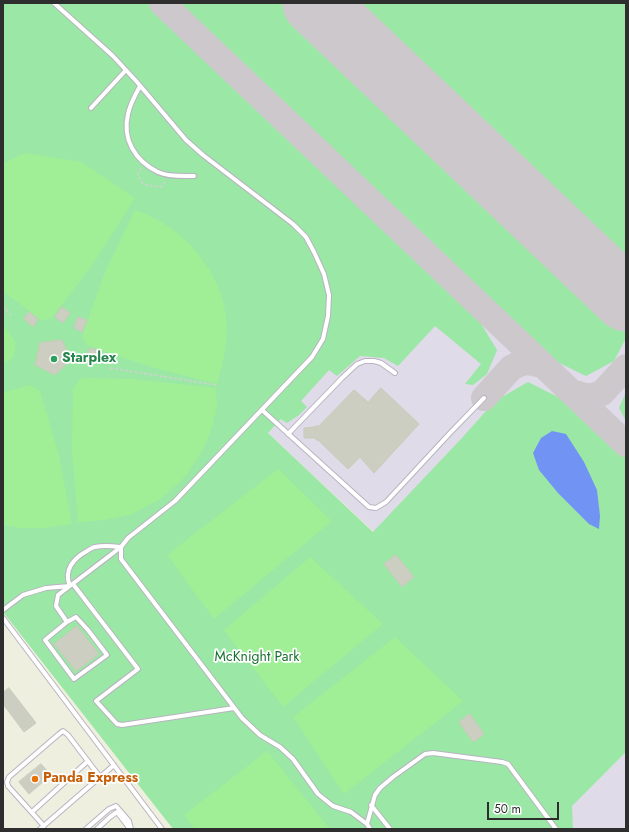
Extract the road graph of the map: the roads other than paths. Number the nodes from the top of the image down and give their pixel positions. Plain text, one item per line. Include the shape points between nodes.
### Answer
1 (54, 3) edge
2 (126, 70) junction
3 (140, 86) junction
4 (91, 108) dead end
5 (194, 176) dead end
6 (395, 373) dead end
7 (484, 398) dead end
8 (262, 410) junction
9 (288, 434) junction
10 (121, 547) junction
11 (72, 585) junction
12 (3, 610) edge
13 (3, 618) edge
14 (67, 622) junction
15 (234, 708) junction
16 (88, 761) junction
17 (114, 765) junction
18 (100, 777) junction
19 (372, 805) junction
20 (32, 812) junction
21 (367, 824) junction
22 (42, 827) edge
23 (86, 829) edge
24 (97, 829) edge
25 (131, 829) edge
26 (162, 829) edge
27 (370, 829) edge
28 (390, 829) edge
29 (556, 829) edge

1 - 2 lane via 114,56
2 - 3 lane
2 - 4 lane
3 - 5 lane via 128,116 127,136 133,150 143,162 158,172
3 - 8 lane via 186,140 294,224 306,237 324,274 329,295 323,339 312,357
6 - 9 lane via 374,361 356,364
7 - 9 lane via 386,502 376,508 369,507
8 - 9 lane
8 - 10 lane via 175,501 128,538
10 - 11 lane
10 - 11 lane via 94,547 80,555 72,562 69,571 68,580
10 - 15 lane via 121,559
11 - 12 lane via 46,588 23,595
11 - 14 lane via 58,595 56,606
11 - 15 lane via 138,669 96,701 117,724
13 - 17 lane
14 - 14 lane via 76,617 107,655 74,679 46,640
15 - 21 lane via 260,735 280,747 293,760 318,794 333,806 351,812
16 - 18 lane
16 - 20 lane
16 - 20 lane via 63,732 9,777 8,786
17 - 18 lane
17 - 26 lane
18 - 22 lane
19 - 21 lane
19 - 28 lane
19 - 29 lane via 380,788 425,754 470,757 508,764
20 - 22 lane
21 - 27 lane
23 - 25 lane via 116,806 129,821
24 - 25 lane via 117,812

